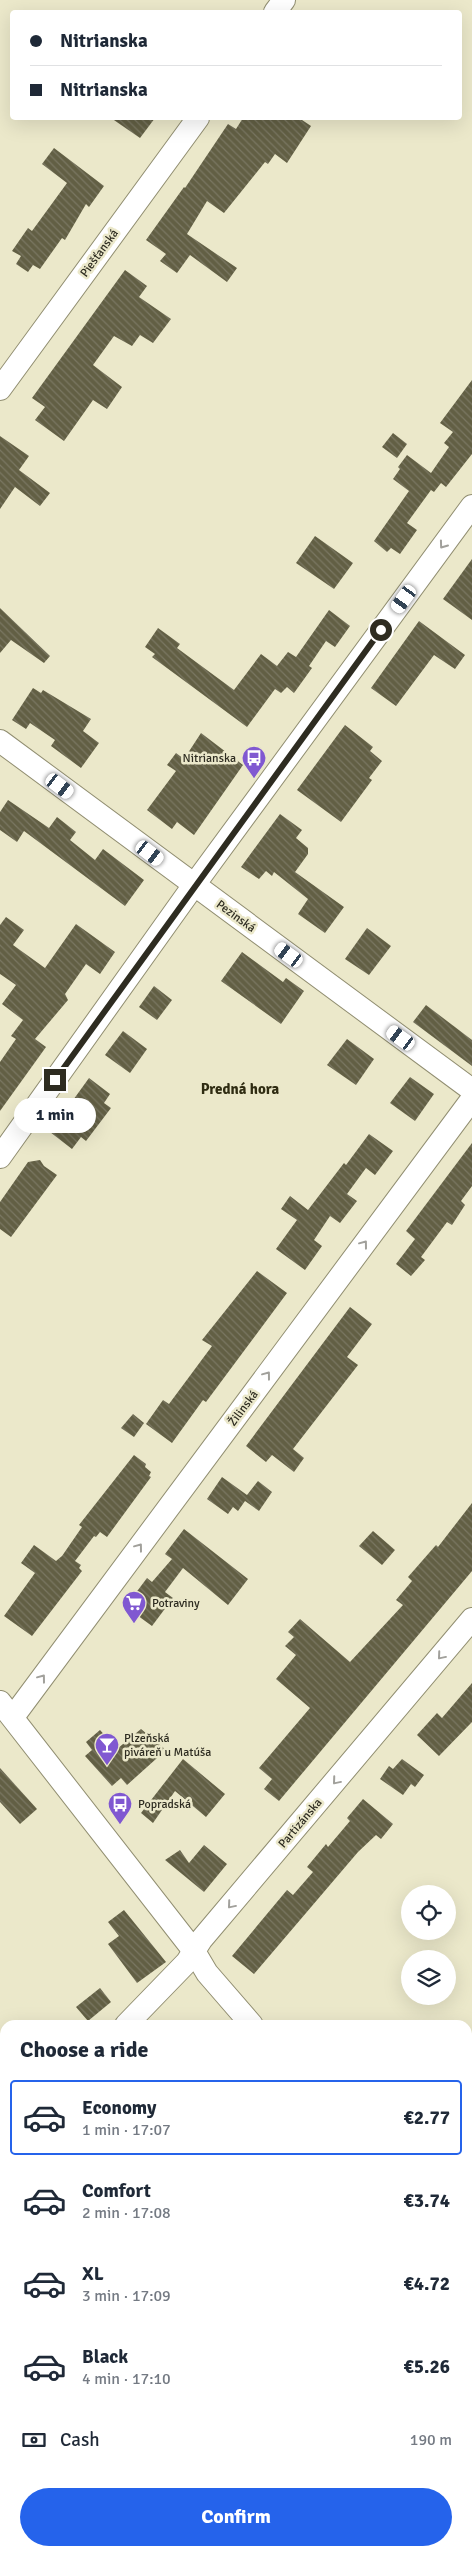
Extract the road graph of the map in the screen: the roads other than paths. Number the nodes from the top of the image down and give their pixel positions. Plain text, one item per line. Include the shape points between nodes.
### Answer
1 (197, 120) edge
2 (0, 389) edge
3 (472, 506) edge
4 (0, 741) edge
5 (194, 885) junction
6 (472, 1090) edge
7 (472, 1099) edge
8 (0, 1157) edge
9 (472, 1619) edge
10 (7, 1709) edge
11 (194, 1951) junction
12 (131, 2020) edge
13 (248, 2020) edge

1 - 2 street, Piešťanská
3 -> 5 street
4 - 5 street, Pezinská
5 - 6 street, Pezinská
5 - 8 street
10 -> 7 street, Žilinská
9 -> 11 street, Partizánska
10 - 11 street
11 - 12 street, Partizánska
11 - 13 street via 207,1973

